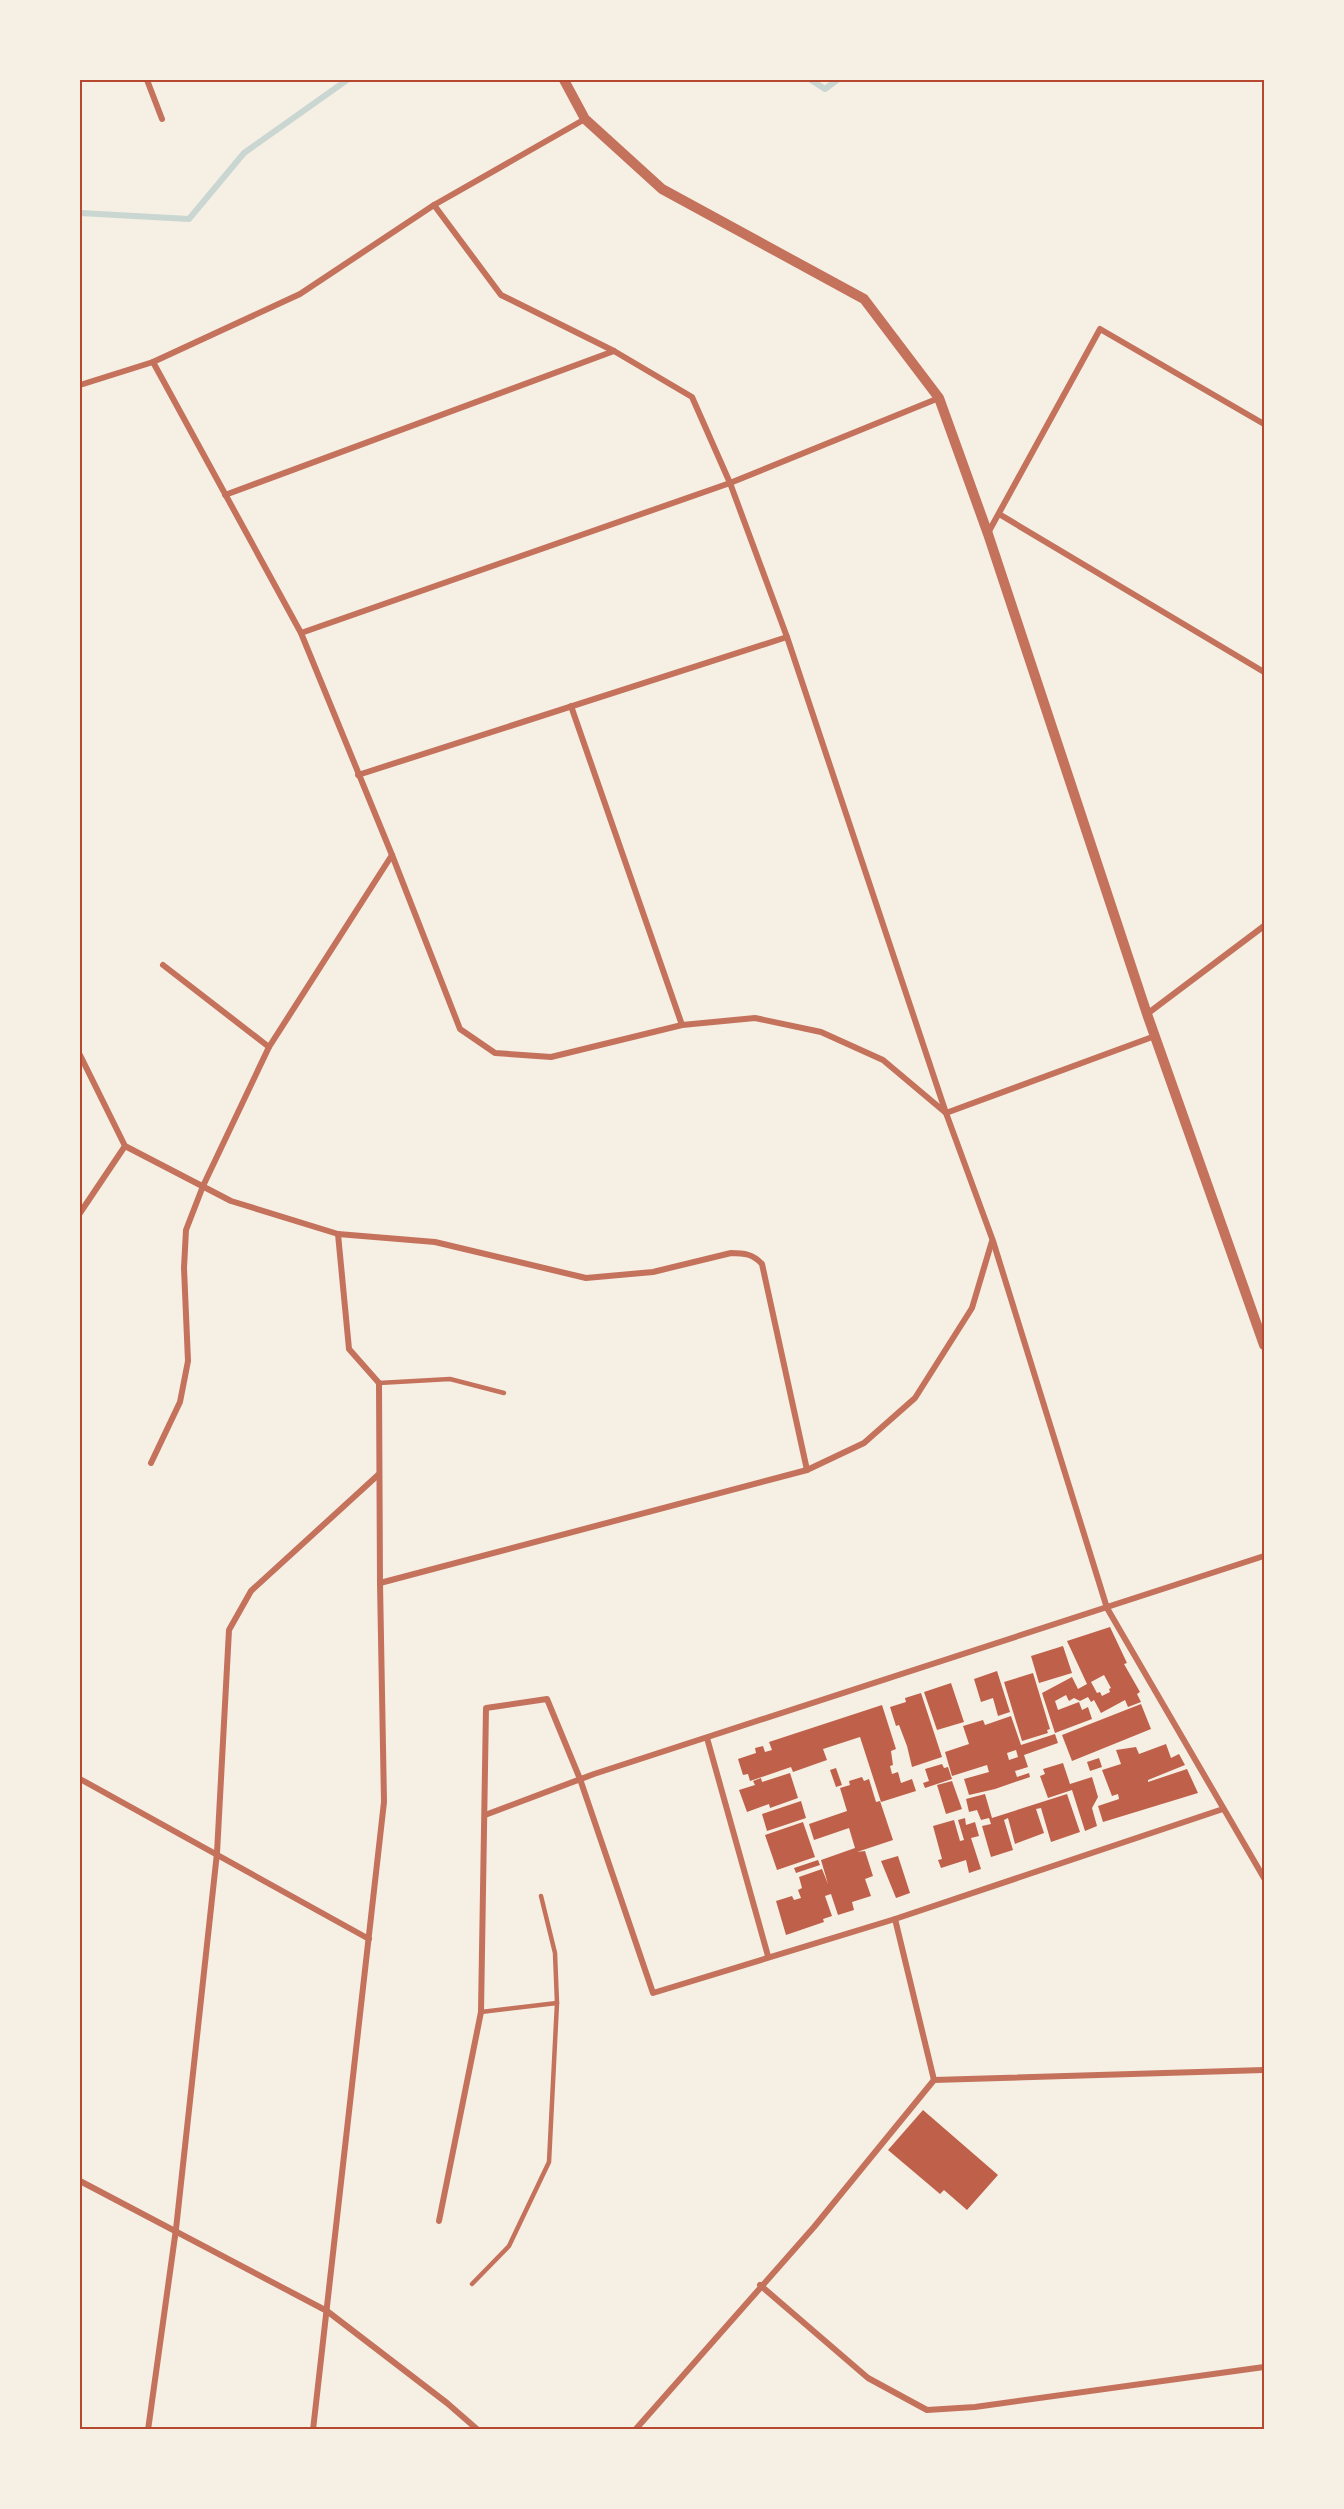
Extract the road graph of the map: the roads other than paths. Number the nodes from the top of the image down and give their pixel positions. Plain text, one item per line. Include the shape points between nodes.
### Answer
1 (147, 80) edge
2 (564, 80) edge
3 (162, 119) dead end
4 (585, 119) junction
5 (434, 206) junction
6 (614, 351) junction
7 (153, 362) junction
8 (80, 385) edge
9 (939, 398) junction
10 (1264, 424) edge
11 (730, 483) junction
12 (225, 495) junction
13 (999, 513) junction
14 (988, 534) junction
15 (301, 633) junction
16 (787, 637) junction
17 (1264, 672) edge
18 (571, 706) junction
19 (358, 775) junction
20 (392, 855) junction
21 (1264, 926) edge
22 (163, 965) dead end
23 (1147, 1014) junction
24 (682, 1025) junction
25 (1155, 1036) junction
26 (268, 1047) junction
27 (80, 1055) edge
28 (946, 1113) junction
29 (125, 1146) junction
30 (203, 1186) junction
31 (80, 1214) edge
32 (338, 1234) junction
33 (993, 1241) junction
34 (1264, 1345) edge
35 (379, 1383) junction
36 (504, 1393) dead end
37 (151, 1463) dead end
38 (807, 1470) junction
39 (378, 1475) junction
40 (1264, 1556) edge
41 (380, 1583) junction
42 (1107, 1608) junction
43 (707, 1738) junction
44 (80, 1779) edge
45 (580, 1779) junction
46 (1223, 1809) junction
47 (485, 1815) junction
48 (217, 1853) junction
49 (1264, 1878) edge
50 (541, 1896) dead end
51 (895, 1919) junction
52 (369, 1938) junction
53 (768, 1956) junction
54 (557, 2003) junction
55 (482, 2012) junction
56 (1264, 2070) edge
57 (934, 2080) junction
58 (80, 2181) edge
59 (439, 2221) dead end
60 (176, 2229) junction
61 (472, 2284) dead end
62 (760, 2285) junction
63 (327, 2311) junction
64 (1264, 2367) edge
65 (148, 2430) edge
66 (313, 2430) edge
67 (478, 2430) edge
68 (635, 2430) edge

1 - 3 street
2 - 4 street
4 - 5 street
4 - 9 street via 662,189 864,298
5 - 6 street via 501,294
5 - 7 street via 300,294
6 - 11 street via 692,397
6 - 12 street
7 - 8 street
7 - 12 street
9 - 11 street
9 - 14 street
10 - 13 street via 1100,329
11 - 15 street
11 - 16 street
12 - 15 street
13 - 14 street
13 - 17 street
14 - 23 street
15 - 19 street
16 - 18 street
16 - 28 street
18 - 19 street
18 - 24 street
19 - 20 street
20 - 24 street via 460,1029 495,1053 551,1057
20 - 26 street
21 - 23 street
22 - 26 street
23 - 25 street
24 - 28 street via 755,1018 821,1032 882,1060
25 - 28 street
25 - 34 street
26 - 30 street
27 - 29 street
28 - 33 street
29 - 30 street
29 - 31 street
30 - 32 street via 231,1201
30 - 37 street via 186,1230 188,1361 180,1402
32 - 35 street via 349,1349
32 - 38 street via 435,1242 586,1278 653,1272 731,1253 756,1258 762,1264
33 - 38 street via 972,1308 915,1398 864,1443
33 - 42 street
35 - 36 lane via 450,1379
35 - 39 street
38 - 41 street
39 - 41 street
39 - 48 street via 251,1591 229,1630
40 - 42 street
41 - 52 street via 384,1802
42 - 43 street
42 - 46 street
43 - 45 street
43 - 53 street
44 - 48 street
45 - 47 street
45 - 47 street via 547,1699 486,1708
45 - 53 street via 653,1993
46 - 49 street
46 - 51 street
47 - 55 street
48 - 52 street
48 - 60 street
50 - 54 lane via 555,1953
51 - 53 street
51 - 57 street
52 - 63 street
54 - 55 lane
54 - 61 lane via 549,2162 509,2246
55 - 59 street
56 - 57 street
57 - 62 street
58 - 60 street
60 - 63 street
60 - 65 street
62 - 64 street via 868,2378 927,2410
62 - 68 street
63 - 66 street
63 - 67 street

